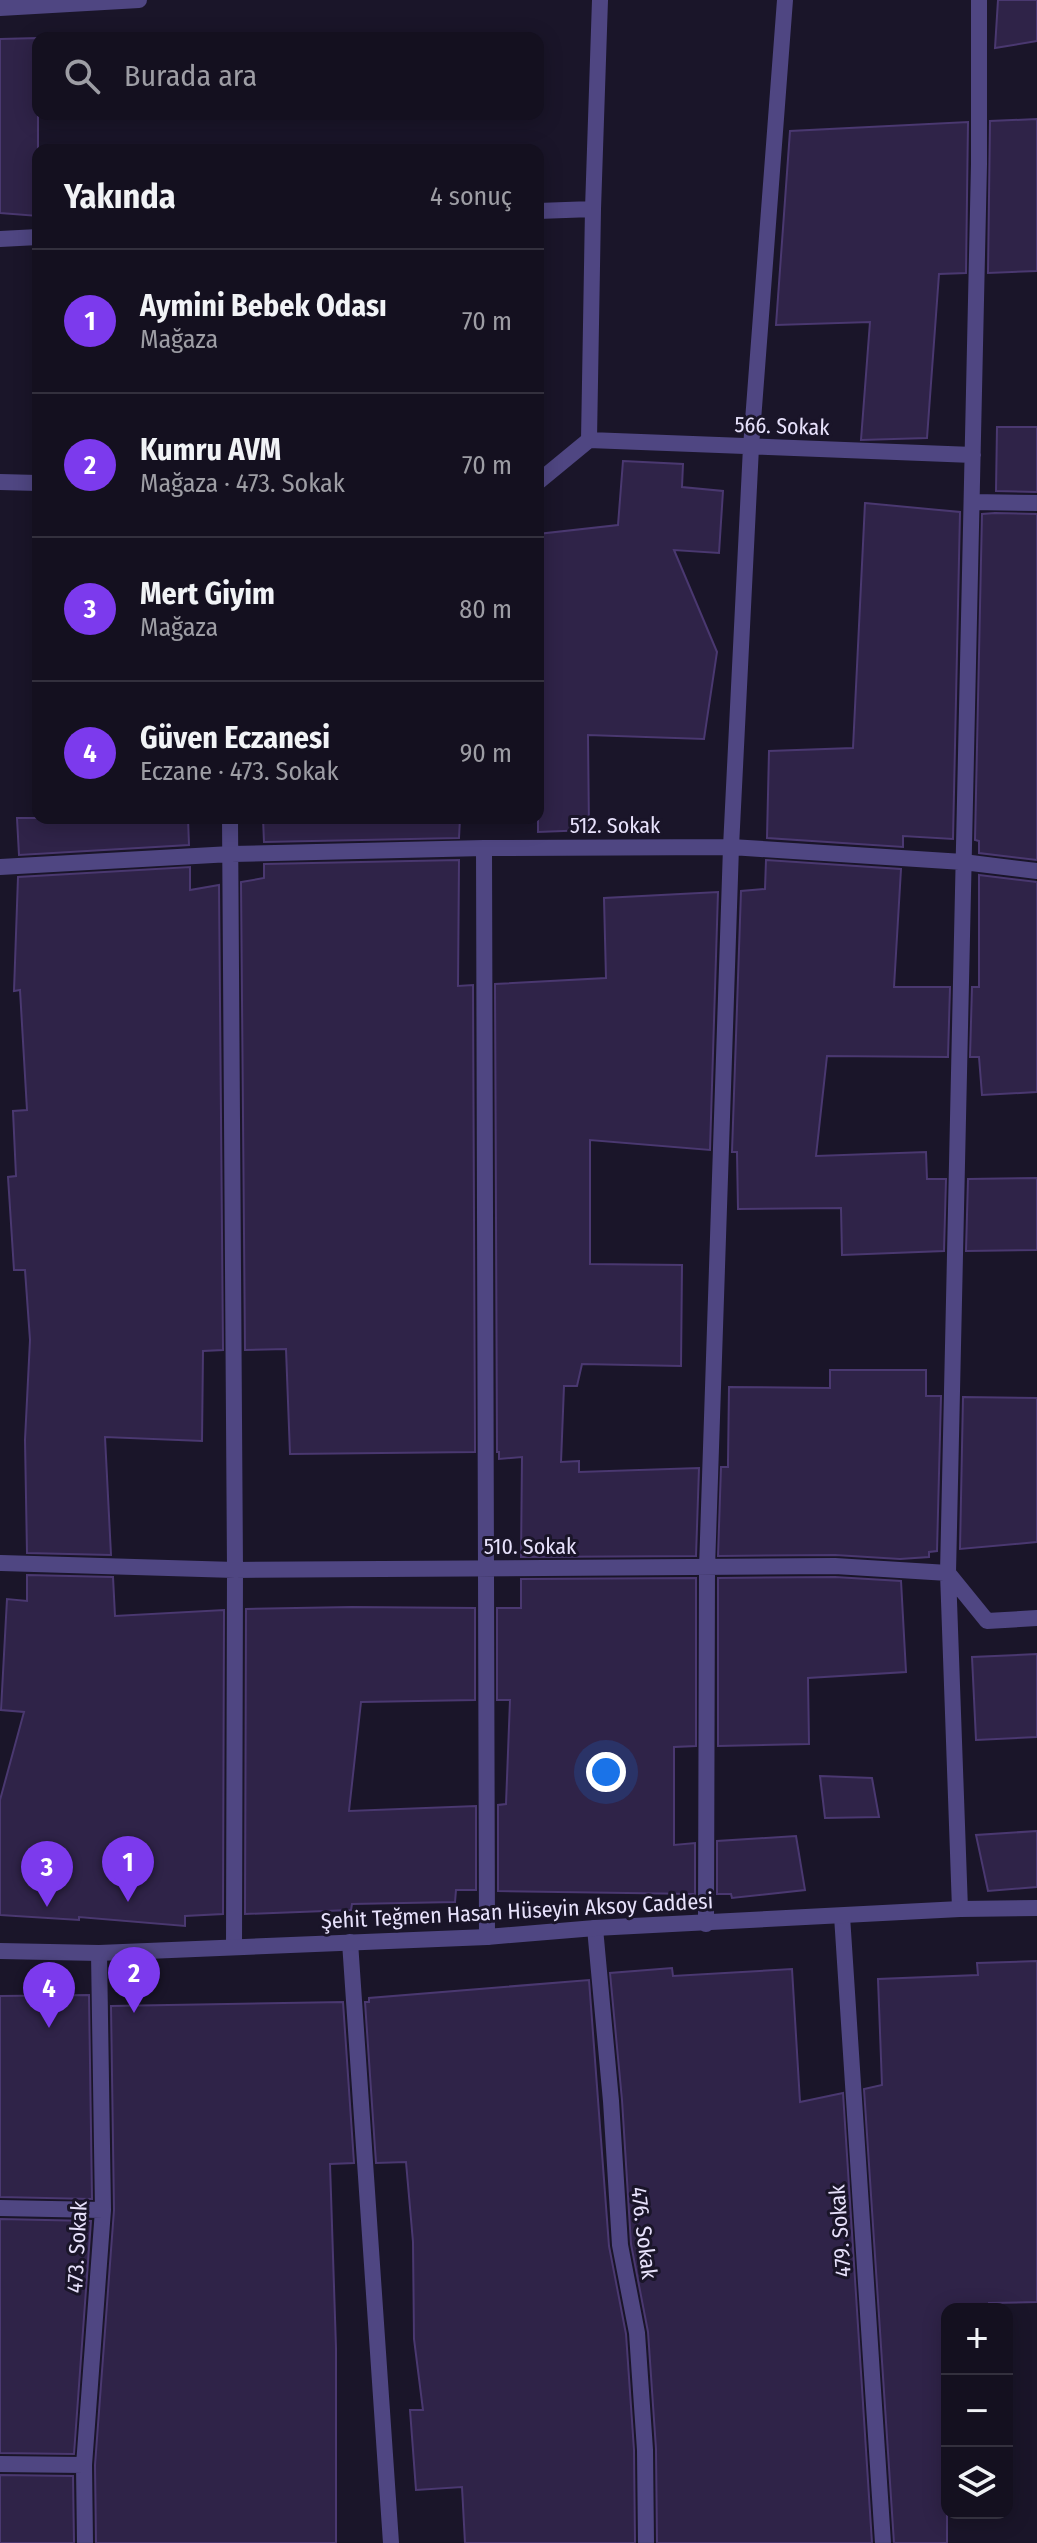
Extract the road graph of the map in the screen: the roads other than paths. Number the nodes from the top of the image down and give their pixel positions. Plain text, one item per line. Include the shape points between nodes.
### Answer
1 (139, 0) edge
2 (600, 0) edge
3 (785, 0) edge
4 (979, 0) edge
5 (0, 8) edge
6 (593, 209) junction
7 (544, 211) edge
8 (32, 237) edge
9 (0, 239) edge
10 (589, 440) junction
11 (751, 447) junction
12 (973, 455) junction
13 (544, 477) edge
14 (0, 482) edge
15 (32, 483) edge
16 (972, 502) junction
17 (1037, 503) edge
18 (230, 824) edge
19 (731, 847) junction
20 (484, 848) junction
21 (231, 854) junction
22 (963, 862) junction
23 (0, 867) edge
24 (1037, 871) edge
25 (0, 1553) edge
26 (1, 1563) edge
27 (487, 1567) junction
28 (707, 1568) junction
29 (235, 1570) junction
30 (948, 1573) junction
31 (0, 1581) edge
32 (1037, 1618) edge
33 (1037, 1908) edge
34 (960, 1909) junction
35 (842, 1916) junction
36 (706, 1924) junction
37 (595, 1928) junction
38 (487, 1937) junction
39 (350, 1942) junction
40 (234, 1947) junction
41 (0, 1951) edge
42 (99, 1953) junction
43 (0, 2208) edge
44 (103, 2210) junction
45 (0, 2464) edge
46 (84, 2465) junction
47 (85, 2543) edge
48 (391, 2543) edge
49 (646, 2543) edge
50 (883, 2543) edge

1 - 5 street
2 - 6 street
3 - 11 street
4 - 12 street
6 - 7 street
6 - 10 street
8 - 9 street
10 - 11 street, 566. Sokak
10 - 13 street
11 - 12 street, 566. Sokak
11 - 19 street
12 - 16 street
14 - 15 street
16 - 17 street
16 - 22 street
18 - 21 street
19 - 20 street, 512. Sokak
19 - 22 street, 512. Sokak
19 - 28 street
20 - 21 street, 512. Sokak
20 - 27 street
21 - 23 street, 512. Sokak
21 - 29 street
22 - 24 street, 512. Sokak
22 - 30 street
25 - 26 street
26 - 29 street, 510. Sokak
26 - 31 street
27 - 28 street, 510. Sokak
27 - 29 street, 510. Sokak
27 - 38 street
28 - 30 street, 510. Sokak via 835,1566
28 - 36 street
29 - 40 street
30 - 32 street via 987,1621
30 - 34 street
33 - 34 street, Şehit Teğmen Hasan Hüseyin Aksoy Caddesi
34 - 35 street, Şehit Teğmen Hasan Hüseyin Aksoy Caddesi
35 - 36 street, Şehit Teğmen Hasan Hüseyin Aksoy Caddesi
35 - 50 street, 479. Sokak
36 - 37 street, Şehit Teğmen Hasan Hüseyin Aksoy Caddesi
37 - 38 street, Şehit Teğmen Hasan Hüseyin Aksoy Caddesi
37 - 49 street, 476. Sokak via 620,2245 637,2333
38 - 39 street, Şehit Teğmen Hasan Hüseyin Aksoy Caddesi
39 - 40 street, Şehit Teğmen Hasan Hüseyin Aksoy Caddesi
39 - 48 street
40 - 42 street, Şehit Teğmen Hasan Hüseyin Aksoy Caddesi
41 - 42 street, Şehit Teğmen Hasan Hüseyin Aksoy Caddesi
42 - 44 street, 473. Sokak
43 - 44 street
44 - 46 street, 473. Sokak
45 - 46 street
46 - 47 street, 473. Sokak

